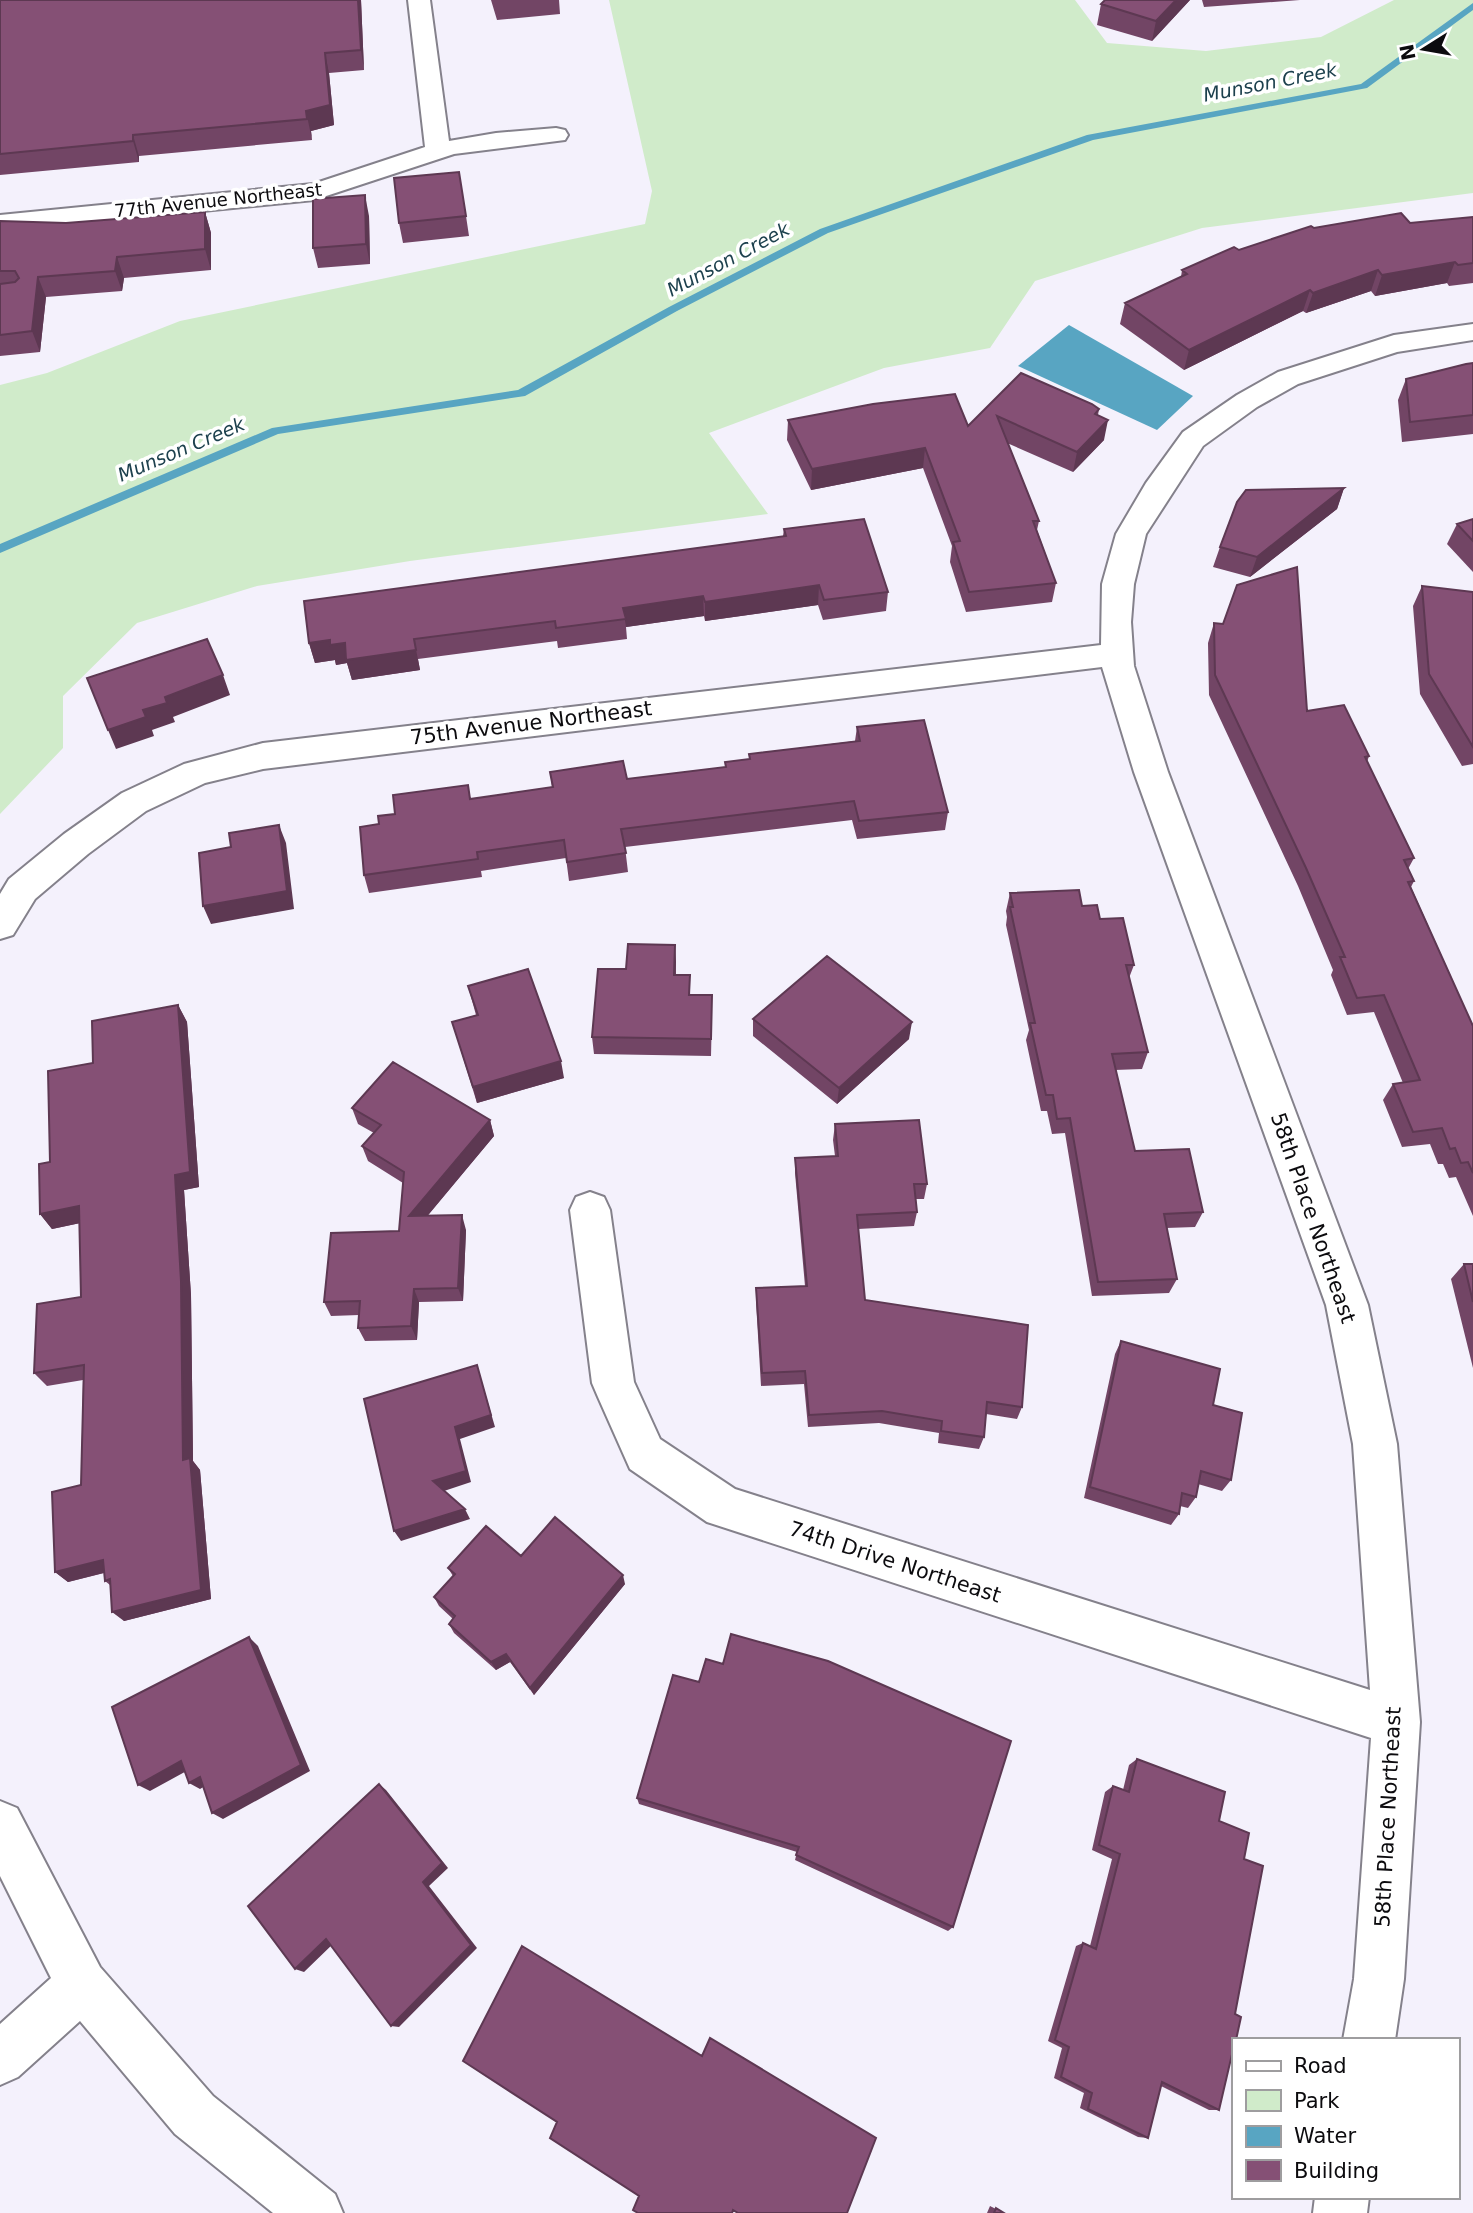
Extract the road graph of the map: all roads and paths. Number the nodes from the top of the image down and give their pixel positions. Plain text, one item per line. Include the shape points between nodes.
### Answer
1 (419, 0) edge
2 (556, 135) dead end
3 (438, 151) junction
4 (0, 223) edge
5 (1473, 332) edge
6 (1118, 654) junction
7 (0, 925) edge
8 (590, 1210) dead end
9 (1396, 1722) junction
10 (0, 1825) edge
11 (82, 1985) junction
12 (1369, 2038) edge
13 (0, 2059) edge
14 (316, 2213) edge

1 - 3 street
2 - 3 street, 77th Avenue Northeast via 494,139
3 - 4 street, 77th Avenue Northeast via 360,181 314,192
5 - 6 street, 58th Place Northeast via 1394,344 1311,370 1247,401 1193,439 1131,534 1118,584
6 - 7 street, 75th Avenue Northeast via 263,756 197,773 134,802 22,889
6 - 9 street, 58th Place Northeast via 1151,772 1347,1305 1375,1444
8 - 9 street, 74th Drive Northeast via 613,1383 645,1454 723,1507
9 - 12 street, 58th Place Northeast via 1379,1979
10 - 11 street
11 - 13 street
11 - 14 street via 194,2115

